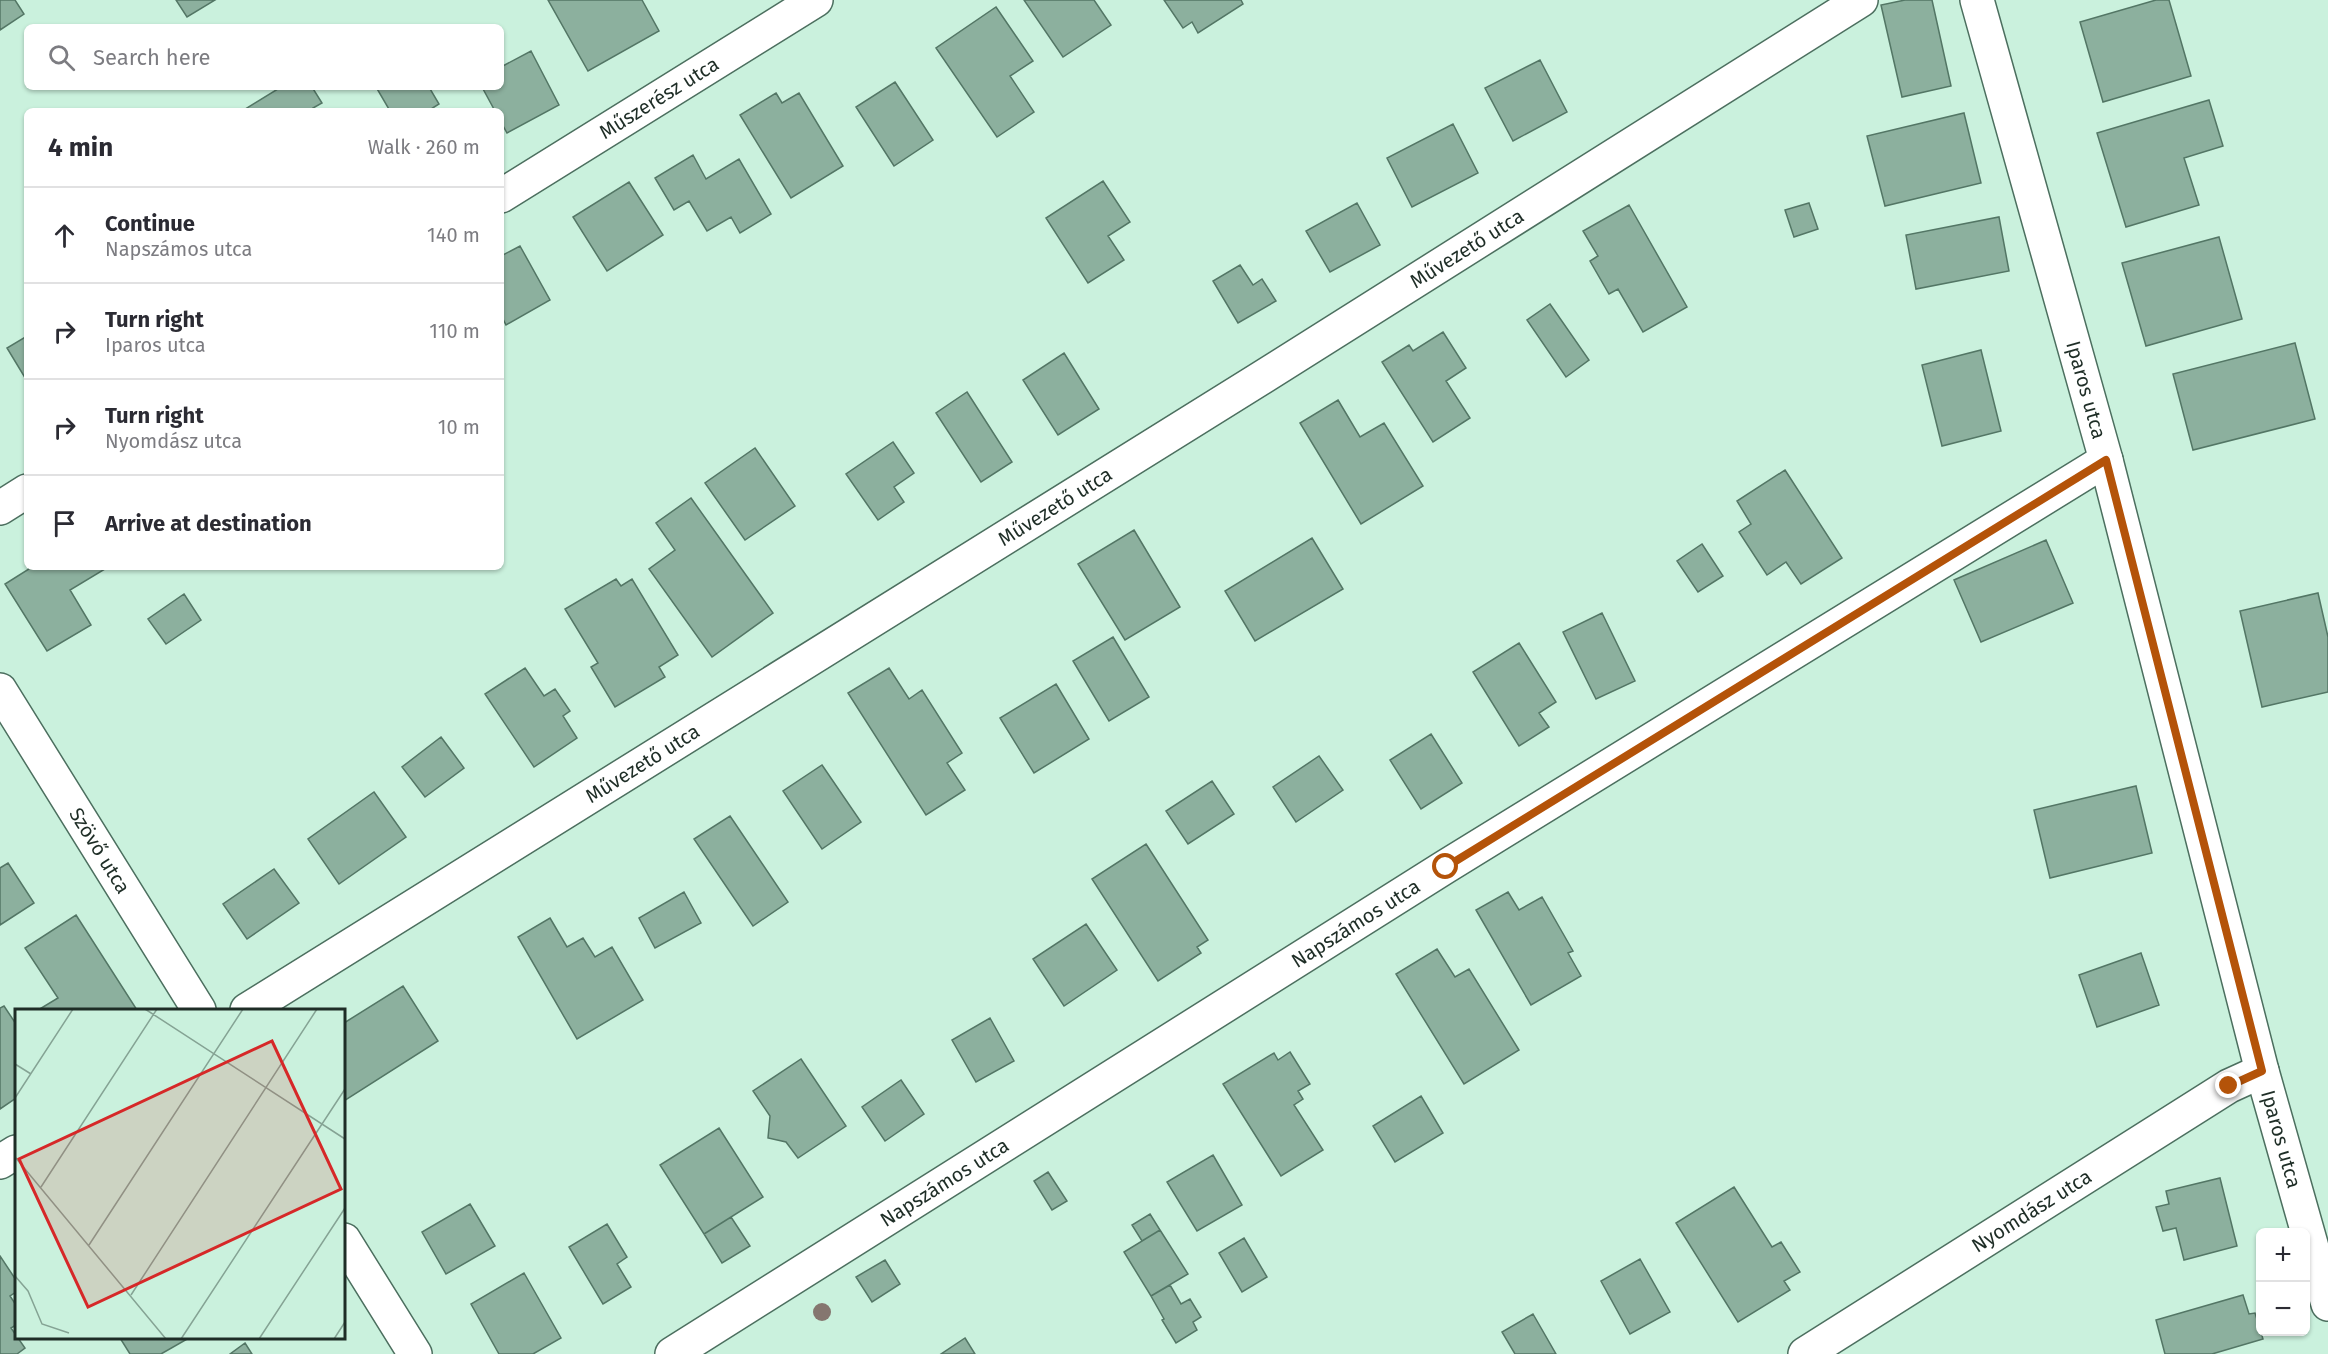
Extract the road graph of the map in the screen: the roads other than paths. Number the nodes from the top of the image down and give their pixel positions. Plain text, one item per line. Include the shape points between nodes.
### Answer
1 (816, 0) edge
2 (1861, 0) edge
3 (1977, 0) edge
4 (504, 194) edge
5 (2106, 460) junction
6 (24, 493) edge
7 (0, 508) edge
8 (0, 690) edge
9 (199, 1009) edge
10 (250, 1009) edge
11 (2262, 1071) junction
12 (15, 1153) edge
13 (0, 1162) edge
14 (345, 1242) edge
15 (2328, 1304) edge
16 (415, 1354) edge
17 (672, 1354) edge
18 (1805, 1354) edge

1 - 4 street, Műszerész utca
2 - 10 street, Művezető utca
3 - 5 street, Iparos utca
5 - 11 street, Iparos utca
5 - 17 street, Napszámos utca via 1456,861
6 - 7 street
8 - 9 street, Szövő utca
11 - 15 street, Iparos utca
11 - 18 street, Nyomdász utca via 2229,1086
12 - 13 street
14 - 16 street

